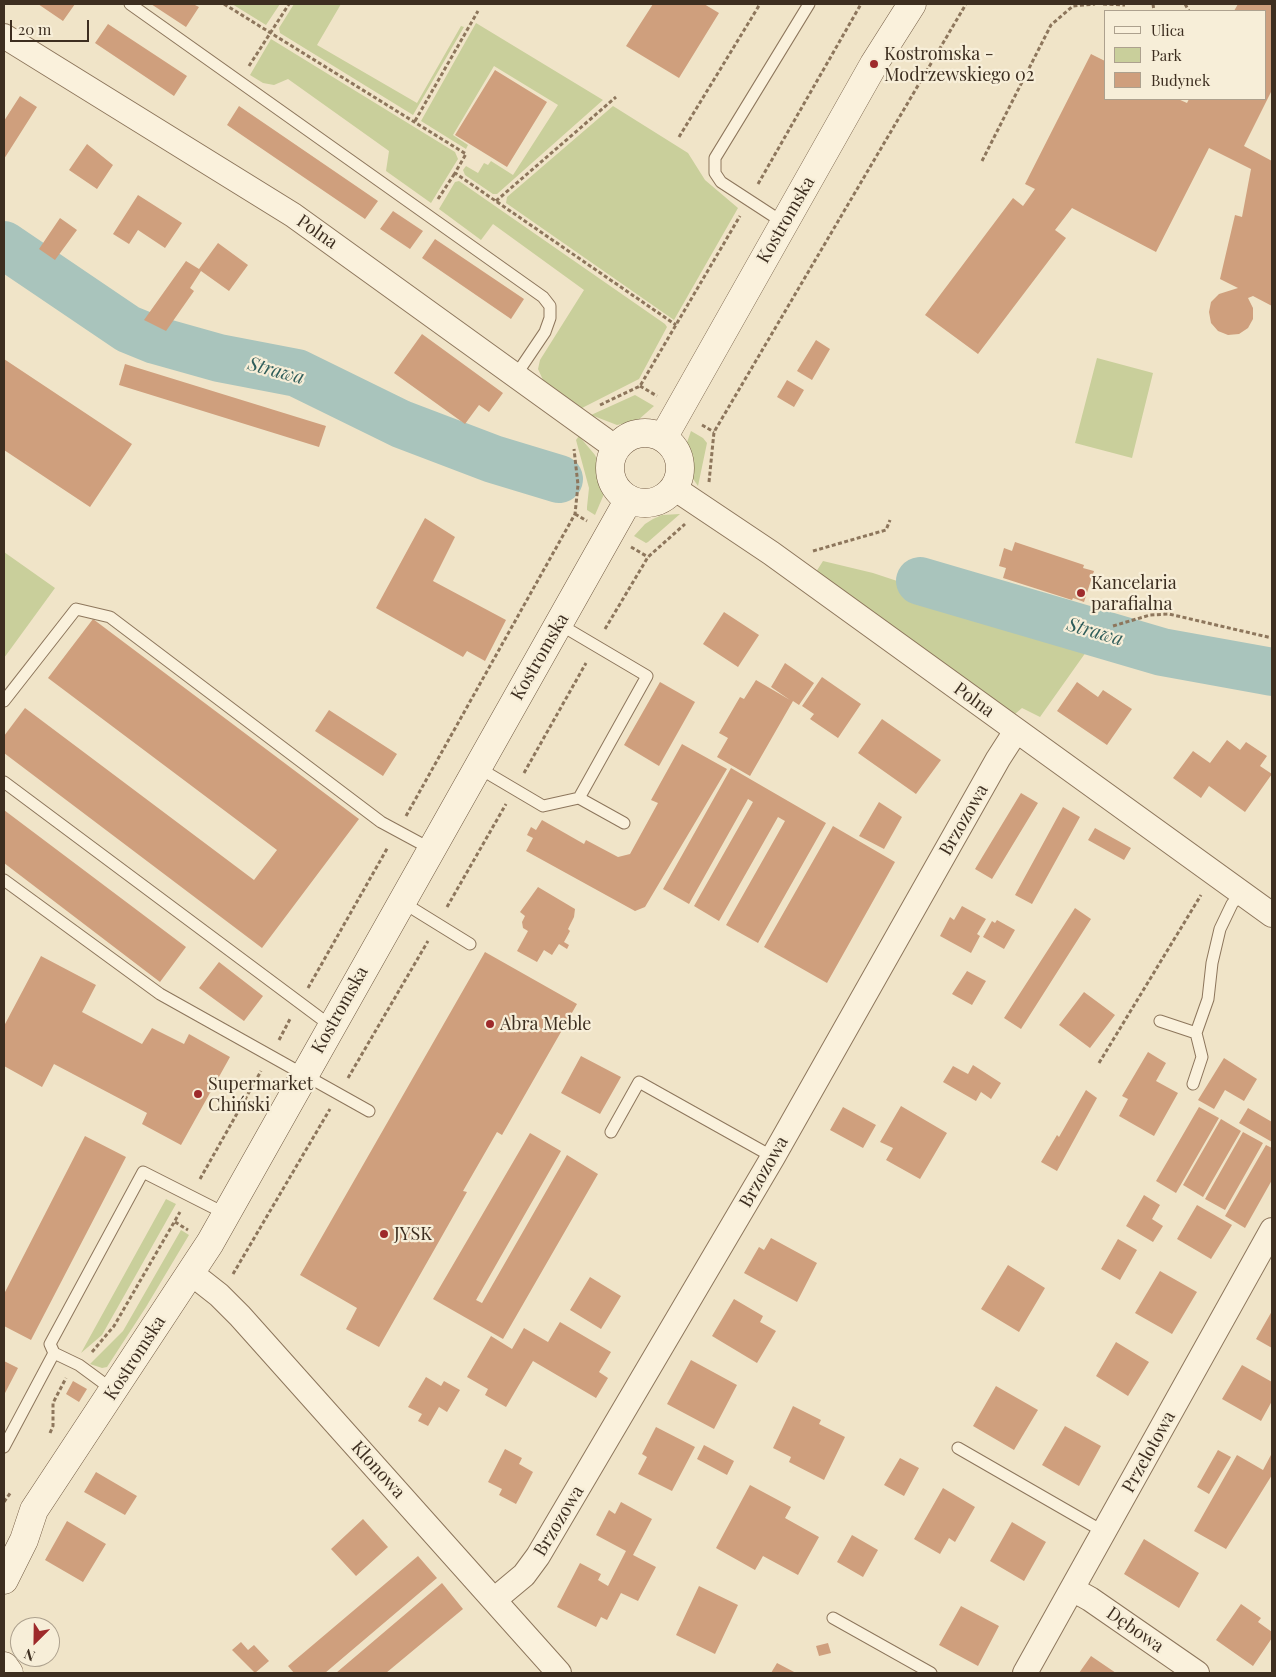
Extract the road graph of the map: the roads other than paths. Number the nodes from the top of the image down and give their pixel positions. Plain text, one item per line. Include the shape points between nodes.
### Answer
1 (130, 4) edge
2 (809, 4) edge
3 (912, 4) edge
4 (4, 36) edge
5 (784, 223) junction
6 (516, 375) junction
7 (662, 438) junction
8 (616, 448) junction
9 (674, 488) junction
10 (629, 499) junction
11 (559, 624) junction
12 (4, 701) edge
13 (1016, 731) junction
14 (477, 767) junction
15 (4, 782) edge
16 (579, 798) junction
17 (624, 823) dead end
18 (431, 849) junction
19 (4, 880) edge
20 (1241, 893) junction
21 (401, 902) junction
22 (1272, 915) edge
23 (470, 944) dead end
24 (1160, 1021) dead end
25 (331, 1026) junction
26 (1196, 1033) junction
27 (305, 1073) junction
28 (1193, 1084) dead end
29 (369, 1111) dead end
30 (611, 1132) dead end
31 (773, 1157) junction
32 (226, 1214) junction
33 (1272, 1230) edge
34 (191, 1273) junction
35 (54, 1353) junction
36 (114, 1390) junction
37 (4, 1447) edge
38 (958, 1448) dead end
39 (34, 1510) junction
40 (1104, 1532) junction
41 (4, 1537) edge
42 (4, 1580) edge
43 (1072, 1589) junction
44 (494, 1600) junction
45 (833, 1618) dead end
46 (4, 1666) edge
47 (9, 1673) edge
48 (559, 1673) edge
49 (931, 1673) edge
50 (1025, 1673) edge
51 (1197, 1673) edge

1 - 6 lane via 543,297 550,306 550,318 545,332
2 - 5 lane via 714,158 717,178
3 - 5 street, Kostromska via 874,64
4 - 6 street, Polna via 293,215
5 - 7 street, Kostromska
6 - 8 street, Polna
7 - 8 street via 638,434 625,439
7 - 9 street via 673,447 678,458 680,470
8 - 10 street via 611,462 611,477 618,490
9 - 10 street via 650,502
9 - 13 street, Polna via 796,571
10 - 11 street, Kostromska
11 - 14 street, Kostromska
11 - 16 lane via 647,676
12 - 18 lane via 76,609 110,617 381,822
13 - 20 street, Polna
13 - 31 street, Brzozowa
14 - 16 lane via 543,806
14 - 18 street, Kostromska
15 - 25 lane
16 - 17 lane
18 - 21 street, Kostromska
19 - 27 lane via 160,994
20 - 22 street, Polna
20 - 26 lane via 1220,929 1208,999
21 - 23 lane
21 - 25 street, Kostromska
24 - 26 lane
25 - 27 street, Kostromska
26 - 28 lane via 1202,1057
27 - 29 lane
27 - 32 street, Kostromska
30 - 31 lane via 639,1082
31 - 44 street, Brzozowa via 538,1556 524,1575
32 - 34 street, Kostromska
32 - 35 lane via 143,1172 50,1344
33 - 40 street, Przelotowa
34 - 36 street, Kostromska
34 - 44 street, Klonowa via 240,1316
35 - 36 lane via 79,1365
35 - 37 lane
36 - 39 street, Kostromska
38 - 40 lane
39 - 41 street, Kostromska
39 - 42 street, Kostromska via 24,1540
40 - 43 street, Przelotowa
43 - 50 street, Przelotowa
43 - 51 street, Dębowa
44 - 48 street, Klonowa
45 - 49 lane
46 - 47 street

